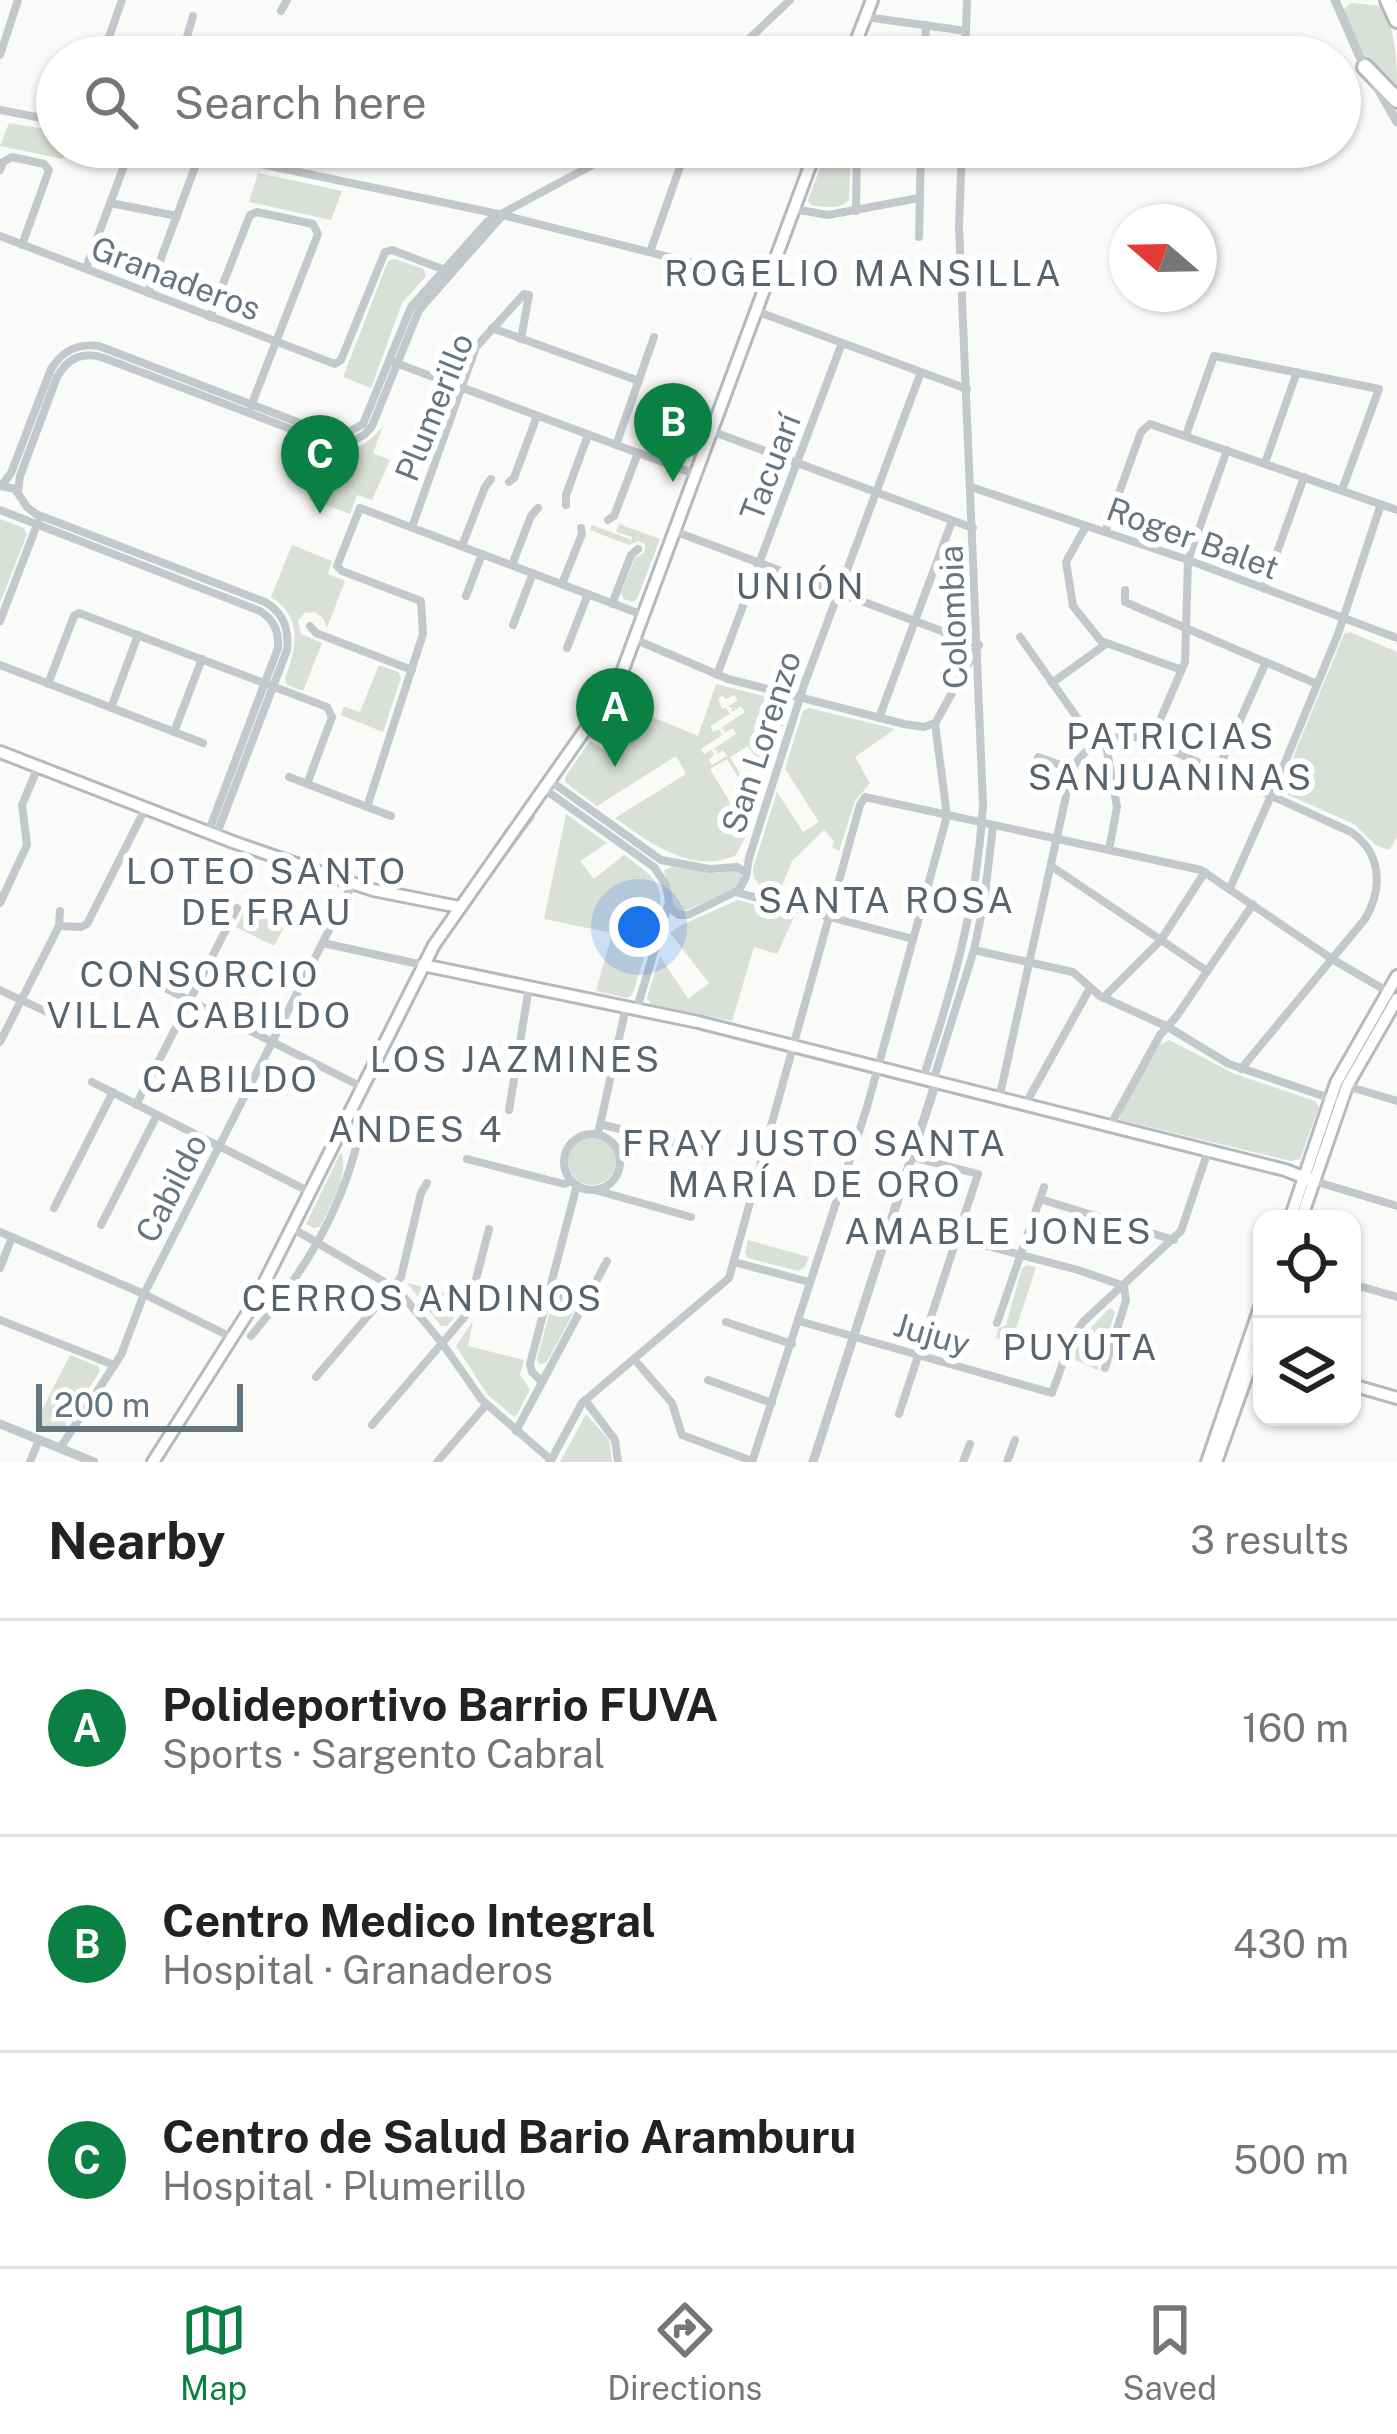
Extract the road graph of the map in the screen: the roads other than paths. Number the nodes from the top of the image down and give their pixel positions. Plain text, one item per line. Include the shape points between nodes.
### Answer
1 (18, 0) edge
2 (122, 0) edge
3 (286, 0) edge
4 (790, 0) edge
5 (872, 0) edge
6 (967, 0) edge
7 (1335, 0) edge
8 (1388, 0) edge
9 (281, 11) dead end
10 (193, 16) dead end
11 (865, 17) junction
12 (1396, 18) edge
13 (926, 25) junction
14 (966, 31) junction
15 (109, 36) edge
16 (187, 36) edge
17 (752, 36) edge
18 (858, 36) edge
19 (926, 36) edge
20 (966, 36) edge
21 (1351, 36) edge
22 (0, 55) edge
23 (1361, 58) edge
24 (1365, 67) junction
25 (1397, 100) edge
26 (0, 110) edge
27 (36, 117) edge
28 (1397, 122) edge
29 (36, 162) edge
30 (47, 168) edge
31 (123, 168) edge
32 (195, 168) edge
33 (281, 168) edge
34 (588, 168) edge
35 (680, 168) edge
36 (809, 168) edge
37 (857, 168) edge
38 (921, 168) edge
39 (961, 168) edge
40 (0, 170) edge
41 (920, 198) junction
42 (110, 203) junction
43 (794, 209) junction
44 (856, 211) junction
45 (503, 215) junction
46 (177, 216) junction
47 (0, 236) edge
48 (919, 237) dead end
49 (22, 245) junction
50 (650, 252) junction
51 (86, 268) junction
52 (448, 271) junction
53 (767, 282) junction
54 (148, 293) junction
55 (756, 310) junction
56 (210, 316) junction
57 (492, 328) junction
58 (654, 338) dead end
59 (520, 339) junction
60 (276, 342) junction
61 (842, 343) junction
62 (71, 354) junction
63 (393, 362) junction
64 (921, 372) junction
65 (1297, 372) junction
66 (638, 381) junction
67 (461, 388) junction
68 (967, 389) junction
69 (250, 409) junction
70 (537, 416) junction
71 (711, 431) junction
72 (588, 434) junction
73 (1186, 435) junction
74 (616, 445) junction
75 (1227, 450) junction
76 (638, 453) junction
77 (797, 463) junction
78 (1265, 463) junction
79 (695, 474) junction
80 (1304, 477) junction
81 (491, 479) dead end
82 (508, 482) dead end
83 (0, 487) edge
84 (971, 487) junction
85 (1342, 490) junction
86 (875, 492) junction
87 (18, 494) junction
88 (1382, 504) junction
89 (566, 505) dead end
90 (538, 508) dead end
91 (1397, 510) edge
92 (2, 511) edge
93 (39, 520) junction
94 (608, 520) dead end
95 (952, 520) junction
96 (1086, 526) junction
97 (412, 527) junction
98 (580, 528) dead end
99 (973, 528) junction
100 (674, 531) junction
101 (1105, 532) junction
102 (462, 546) junction
103 (638, 549) dead end
104 (482, 554) junction
105 (1188, 560) junction
106 (759, 563) junction
107 (512, 565) junction
108 (532, 573) junction
109 (562, 584) junction
110 (1264, 589) junction
111 (1125, 590) dead end
112 (837, 593) junction
113 (588, 594) junction
114 (466, 596) dead end
115 (613, 604) junction
116 (643, 616) junction
117 (1342, 618) junction
118 (915, 621) junction
119 (0, 622) edge
120 (513, 625) dead end
121 (310, 626) dead end
122 (1186, 628) junction
123 (139, 635) junction
124 (1020, 637) dead end
125 (1397, 638) edge
126 (634, 639) junction
127 (1106, 644) junction
128 (979, 645) junction
129 (567, 648) dead end
130 (202, 659) junction
131 (1266, 662) junction
132 (0, 665) edge
133 (412, 670) junction
134 (1182, 670) junction
135 (717, 675) junction
136 (1052, 683) junction
137 (49, 684) junction
138 (1317, 684) junction
139 (269, 685) junction
140 (800, 698) junction
141 (111, 708) junction
142 (879, 718) junction
143 (935, 723) junction
144 (174, 732) junction
145 (1100, 741) junction
146 (1151, 741) junction
147 (202, 743) dead end
148 (0, 752) edge
149 (1038, 757) dead end
150 (38, 767) junction
151 (1072, 770) junction
152 (1217, 772) junction
153 (289, 777) dead end
154 (307, 784) junction
155 (546, 784) junction
156 (1271, 796) junction
157 (367, 807) junction
158 (145, 808) junction
159 (391, 816) dead end
160 (947, 816) junction
161 (596, 819) junction
162 (987, 825) junction
163 (212, 834) junction
164 (1057, 838) junction
165 (1109, 850) junction
166 (667, 862) junction
167 (1051, 866) junction
168 (743, 872) junction
169 (1205, 872) junction
170 (660, 873) junction
171 (353, 884) junction
172 (1230, 888) junction
173 (735, 892) junction
174 (761, 897) junction
175 (0, 903) edge
176 (668, 903) junction
177 (1252, 904) junction
178 (459, 907) junction
179 (238, 908) dead end
180 (60, 911) dead end
181 (688, 915) junction
182 (828, 916) junction
183 (59, 926) junction
184 (913, 939) junction
185 (658, 940) junction
186 (1161, 940) junction
187 (323, 943) junction
188 (974, 950) junction
189 (1332, 959) junction
190 (1030, 962) junction
191 (423, 965) junction
192 (1207, 971) junction
193 (1397, 976) edge
194 (145, 978) dead end
195 (529, 987) junction
196 (1090, 988) junction
197 (0, 990) edge
198 (1394, 996) edge
199 (1103, 998) junction
200 (20, 1000) junction
201 (190, 1000) junction
202 (631, 1007) junction
203 (50, 1013) dead end
204 (1168, 1027) junction
205 (0, 1042) edge
206 (272, 1042) junction
207 (792, 1046) junction
208 (878, 1067) junction
209 (1241, 1069) junction
210 (930, 1080) junction
211 (92, 1082) dead end
212 (1341, 1085) junction
213 (362, 1087) junction
214 (112, 1092) junction
215 (999, 1099) junction
216 (1336, 1100) junction
217 (1397, 1101) edge
218 (136, 1105) junction
219 (1025, 1105) junction
220 (508, 1110) dead end
221 (157, 1115) junction
222 (1110, 1126) junction
223 (599, 1129) junction
224 (358, 1140) dead end
225 (219, 1147) junction
226 (1208, 1151) junction
227 (712, 1152) dead end
228 (912, 1156) junction
229 (467, 1159) dead end
230 (1309, 1179) junction
231 (427, 1183) dead end
232 (574, 1183) junction
233 (1044, 1187) dead end
234 (593, 1189) junction
235 (310, 1192) junction
236 (1040, 1199) junction
237 (1397, 1207) edge
238 (54, 1208) dead end
239 (1294, 1210) edge
240 (1303, 1210) edge
241 (691, 1216) dead end
242 (101, 1225) dead end
243 (292, 1228) junction
244 (489, 1228) dead end
245 (0, 1232) edge
246 (12, 1237) junction
247 (957, 1238) junction
248 (1174, 1240) junction
249 (319, 1243) junction
250 (1021, 1255) junction
251 (608, 1261) dead end
252 (734, 1262) junction
253 (0, 1268) edge
254 (808, 1282) junction
255 (1124, 1286) junction
256 (394, 1287) junction
257 (1361, 1287) edge
258 (548, 1293) junction
259 (144, 1294) junction
260 (1397, 1297) edge
261 (586, 1302) junction
262 (0, 1320) edge
263 (799, 1321) junction
264 (726, 1322) dead end
265 (998, 1323) dead end
266 (251, 1336) dead end
267 (854, 1336) junction
268 (232, 1338) junction
269 (442, 1343) junction
270 (792, 1344) junction
271 (919, 1355) junction
272 (1253, 1357) edge
273 (634, 1359) junction
274 (114, 1365) junction
275 (1105, 1368) dead end
276 (316, 1377) dead end
277 (708, 1380) dead end
278 (541, 1381) junction
279 (1361, 1388) edge
280 (1397, 1398) edge
281 (585, 1400) junction
282 (772, 1403) junction
283 (486, 1405) junction
284 (899, 1414) dead end
285 (0, 1424) edge
286 (372, 1425) dead end
287 (516, 1431) junction
288 (39, 1440) junction
289 (1015, 1440) dead end
290 (970, 1444) dead end
291 (60, 1448) junction
292 (541, 1452) junction
293 (551, 1461) edge
294 (30, 1462) edge
295 (94, 1462) edge
296 (153, 1462) edge
297 (437, 1462) edge
298 (532, 1462) edge
299 (618, 1462) edge
300 (752, 1462) edge
301 (812, 1462) edge
302 (962, 1462) edge
303 (1007, 1462) edge
304 (1211, 1462) edge

1 - 22 street
2 - 15 street
3 - 9 street
4 - 17 street
5 - 11 main road
6 - 14 street
7 - 21 street
8 - 12 highway
10 - 16 street
11 - 13 street
11 - 18 main road
13 - 14 street
13 - 19 street
14 - 20 street
23 - 24 street
24 - 25 highway
24 - 28 street
26 - 27 street
29 - 40 street via 12,157
30 - 49 street
31 - 42 street
32 - 46 street
33 - 45 street
34 - 45 street
35 - 50 street
36 - 43 main road
37 - 44 street
38 - 41 street
39 - 68 street, Colombia
41 - 44 street
41 - 48 street
42 - 46 street
42 - 51 street
43 - 44 street
43 - 53 main road
45 - 50 street
45 - 52 street
46 - 54 street
47 - 49 street, Granaderos
49 - 51 street, Granaderos
50 - 53 street
51 - 54 street, Granaderos
52 - 60 street, Granaderos via 385,252 335,364
52 - 63 street
53 - 55 main road
54 - 56 street, Granaderos
55 - 61 street
55 - 71 main road
56 - 60 street, Granaderos
56 - 60 street via 248,218 256,212 313,224 318,234
57 - 59 street
57 - 59 street, Plumerillo via 524,293
57 - 67 street, Plumerillo
58 - 66 street
59 - 66 street
60 - 69 street
61 - 64 street
61 - 77 street, Tacuarí
62 - 69 street via 99,346
62 - 83 street via 51,369
62 - 87 street
63 - 67 street
63 - 69 street via 374,423 350,442 328,443
64 - 68 street
64 - 86 street, San Lorenzo
65 - 73 street via 1214,356
65 - 78 street
65 - 85 street via 1378,388
66 - 74 street
67 - 70 street
67 - 97 street, Plumerillo
68 - 84 street, Colombia
70 - 72 street
70 - 82 street
71 - 77 street
71 - 79 main road
72 - 74 street
72 - 89 street
73 - 75 street
73 - 101 street via 1150,424 1141,432
74 - 76 street
75 - 78 street
75 - 105 street
76 - 79 street
76 - 94 street
77 - 86 street
77 - 106 street, Tacuarí
78 - 80 street
79 - 100 main road
80 - 85 street
80 - 110 street
81 - 102 street
83 - 87 street
84 - 96 street, Roger Balet
84 - 99 street, Colombia
85 - 88 street
86 - 95 street
86 - 112 street, San Lorenzo
87 - 92 street via 16,506
87 - 93 street
88 - 91 street
88 - 117 street
90 - 107 street
92 - 93 street
93 - 119 street
93 - 139 street via 276,617
95 - 99 street
95 - 118 street
96 - 101 street, Roger Balet
96 - 127 street via 1067,556 1070,594
97 - 102 street
97 - 133 street, Plumerillo via 358,510 338,566 421,601 424,634
98 - 109 street
99 - 128 street, Colombia
100 - 106 street
100 - 116 main road
101 - 105 street, Roger Balet
102 - 104 street
103 - 115 street
104 - 107 street
104 - 114 street
105 - 110 street, Roger Balet
105 - 122 street
106 - 112 street
106 - 135 street, Tacuarí
107 - 108 street
108 - 109 street
108 - 120 street
109 - 113 street
110 - 117 street, Roger Balet
111 - 122 street via 1126,602
112 - 118 street
112 - 140 street, San Lorenzo
113 - 115 street
113 - 129 street
115 - 116 street
116 - 126 main road
117 - 125 street, Roger Balet
117 - 138 street
118 - 128 street
118 - 142 street
121 - 133 street
122 - 131 street
122 - 134 street
123 - 130 street
123 - 137 street via 74,616
123 - 141 street
124 - 136 street
126 - 135 street
126 - 155 main road via 615,687
127 - 134 street
127 - 136 street
128 - 143 street
128 - 162 street, Colombia
130 - 139 street
130 - 144 street
131 - 138 street
131 - 152 street
132 - 137 street
133 - 157 street, Plumerillo
134 - 146 street
135 - 140 street
136 - 145 street
137 - 141 street
138 - 156 street
139 - 154 street via 332,713
139 - 163 street
140 - 142 street
140 - 168 street, San Lorenzo
141 - 144 street
142 - 143 street
143 - 160 street
144 - 147 street
145 - 146 street
145 - 151 street
145 - 165 street via 1117,807
146 - 152 street
148 - 150 main road
149 - 151 street
150 - 158 main road
150 - 175 street via 22,805 26,845
151 - 164 street
152 - 156 street
153 - 154 street
154 - 157 street
155 - 161 street
155 - 178 main road
156 - 172 street
156 - 189 street via 1351,832 1371,853 1375,901
157 - 159 street
158 - 163 main road
158 - 183 street via 87,924
160 - 162 street
160 - 182 street via 866,797
160 - 184 street
161 - 166 street
161 - 170 street
162 - 164 street
162 - 188 street, Colombia
162 - 210 street, Colombia
163 - 171 main road
164 - 165 street
164 - 167 street
165 - 169 street
166 - 168 street
166 - 170 street
167 - 186 street
167 - 190 street
168 - 173 street, San Lorenzo
168 - 174 street
169 - 172 street
169 - 186 street
170 - 176 street
171 - 178 main road
171 - 187 street, Cabildo
172 - 177 street
173 - 174 street
173 - 181 street
174 - 182 street
176 - 181 street
176 - 185 street
177 - 189 street
177 - 192 street
178 - 191 main road
179 - 201 street
180 - 183 street
181 - 185 street
182 - 184 street
182 - 207 street
183 - 200 street
184 - 208 street
185 - 202 street
186 - 192 street
186 - 199 street
187 - 191 street
187 - 206 street, Cabildo
188 - 190 street
188 - 210 street, Colombia
189 - 198 street
189 - 209 street
190 - 196 street via 1073,972
190 - 215 street
191 - 195 main road
191 - 213 main road
192 - 204 street
193 - 198 main road
194 - 201 street
195 - 202 main road
195 - 220 street
196 - 199 street
196 - 219 street
197 - 200 street
198 - 212 main road
199 - 204 street
200 - 203 street
200 - 205 street
201 - 206 street
201 - 218 street
202 - 207 main road
202 - 223 street
204 - 209 street
204 - 222 street
206 - 213 street
206 - 225 street, Cabildo
207 - 208 main road
207 - 252 street
208 - 210 main road
208 - 254 street
209 - 216 street
210 - 215 main road
210 - 228 street
211 - 214 street
212 - 216 main road
212 - 217 street
213 - 235 main road
214 - 218 street
214 - 238 street
215 - 219 main road
216 - 230 main road
218 - 221 street
219 - 222 main road
221 - 225 street
221 - 242 street
222 - 226 main road
223 - 227 street
223 - 232 street via 566,1151
223 - 234 street via 620,1163 611,1181
224 - 249 street
225 - 235 street
225 - 259 street, Cabildo
226 - 230 main road
226 - 248 street
228 - 247 street via 977,1174
228 - 267 street
229 - 232 street
230 - 237 street
230 - 239 main road
230 - 240 main road
231 - 256 street
232 - 234 street
232 - 258 street
233 - 236 street
234 - 241 street
235 - 243 main road
236 - 248 street
236 - 250 street
243 - 249 street
243 - 268 main road
244 - 269 street via 467,1314
245 - 246 street
246 - 253 street
246 - 259 street
247 - 250 street
247 - 271 street
248 - 255 street
249 - 256 street
249 - 266 street
250 - 255 street
250 - 265 street
251 - 261 street
252 - 254 street
252 - 273 street via 725,1284
254 - 263 street
255 - 271 street, Jujuy via 1072,1337 1052,1393
255 - 275 street
256 - 269 street
256 - 276 street
257 - 260 street
258 - 261 street
258 - 278 street via 530,1364
259 - 268 street
259 - 274 street, Cabildo
261 - 278 street
262 - 274 street
263 - 267 street, Jujuy
263 - 270 street
264 - 270 street
267 - 271 street, Jujuy
267 - 301 street
268 - 296 main road
269 - 283 street
269 - 286 street
270 - 282 street
271 - 284 street
272 - 304 main road
273 - 281 street
273 - 300 street via 674,1406 682,1436
274 - 291 street, Cabildo
277 - 282 street
278 - 287 street
279 - 280 main road
281 - 293 street
281 - 299 street via 615,1440
282 - 300 street
283 - 287 street
283 - 297 street
285 - 288 street
287 - 292 street
288 - 291 street
288 - 294 street
289 - 303 street
290 - 302 street
291 - 295 street
292 - 293 street
292 - 298 street

